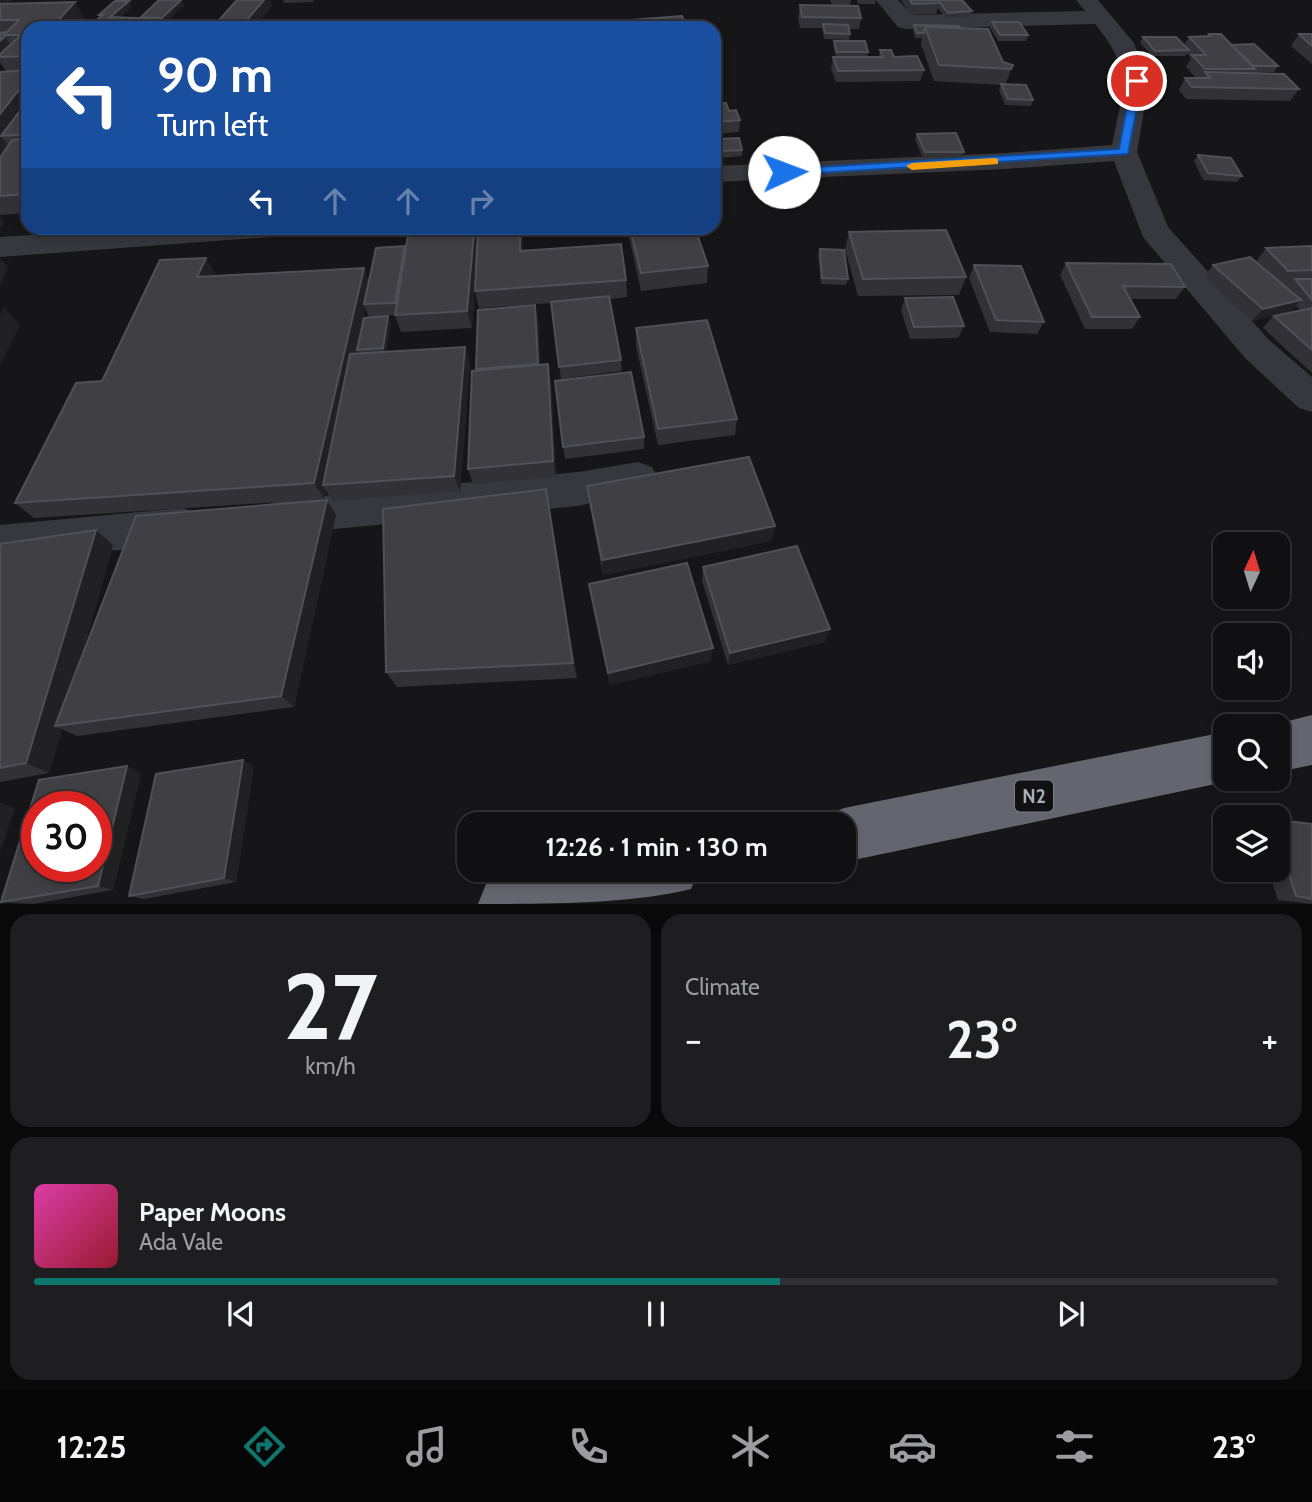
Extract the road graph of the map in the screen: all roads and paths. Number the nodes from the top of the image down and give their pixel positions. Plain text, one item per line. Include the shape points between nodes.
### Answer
1 (887, 0) edge
2 (1094, 8) edge
3 (1124, 152) junction
4 (721, 174) edge
5 (171, 235) edge
6 (0, 247) edge
7 (1312, 398) edge
8 (674, 472) edge
9 (0, 543) edge
10 (1312, 740) edge
11 (1290, 745) edge
12 (1213, 759) edge
13 (856, 833) edge
14 (612, 882) edge
15 (506, 903) edge

1 - 2 street via 906,22
2 - 3 street via 1124,43 1137,81
3 - 4 street
3 - 7 street via 1154,230 1257,349
5 - 6 street
8 - 9 street via 578,489
10 - 11 highway
12 - 13 highway, N2
14 - 15 highway

